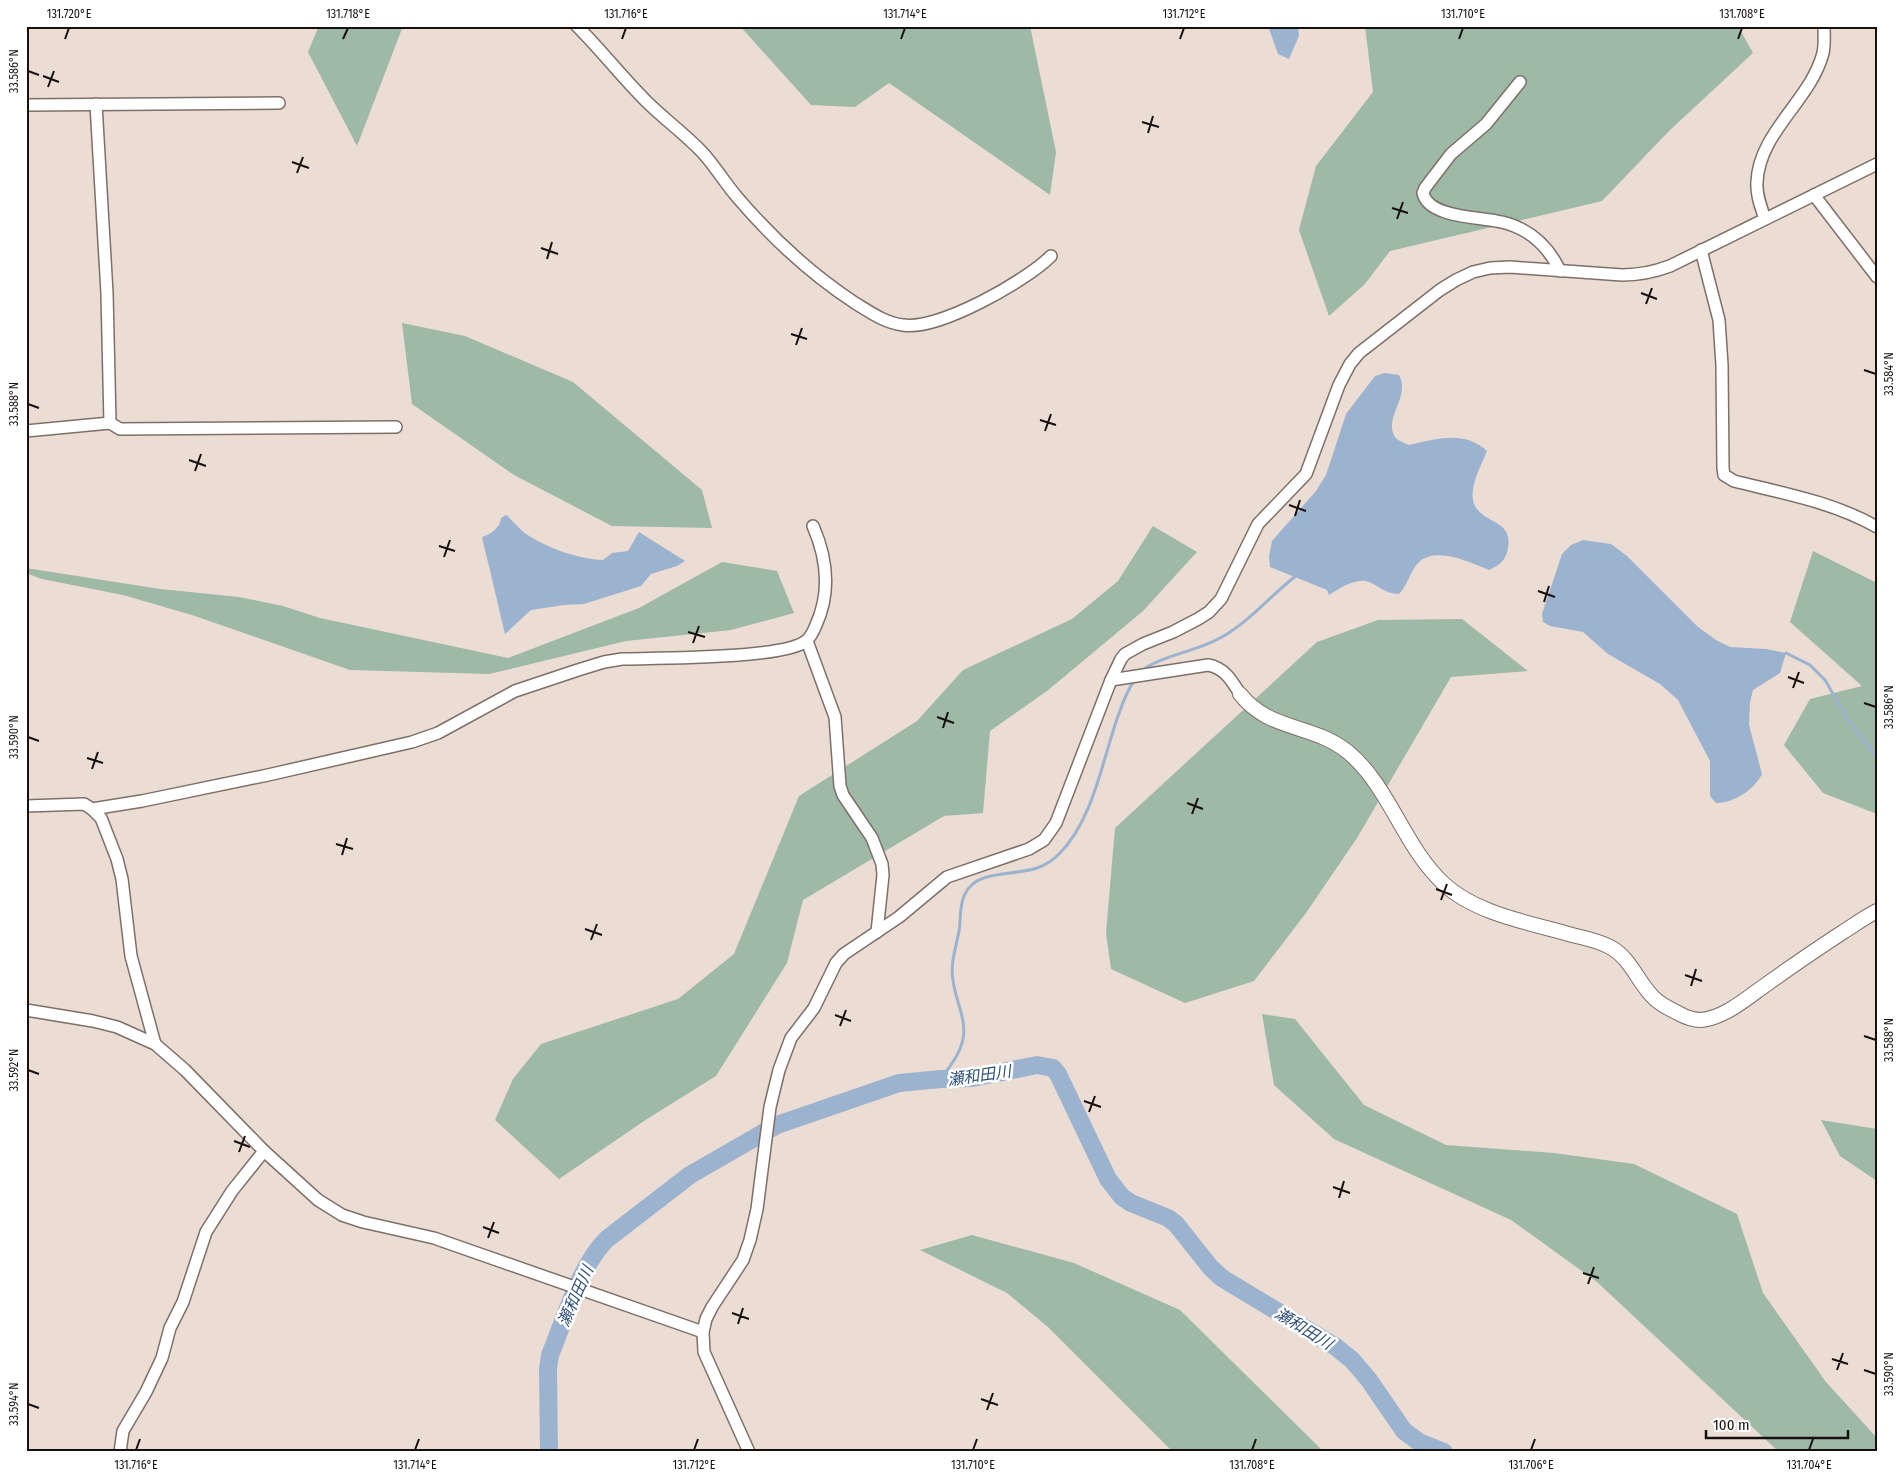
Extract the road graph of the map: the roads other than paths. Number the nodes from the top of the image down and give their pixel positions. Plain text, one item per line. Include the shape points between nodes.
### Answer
1 (577, 26) edge
2 (1824, 26) edge
3 (1520, 82) dead end
4 (96, 104) junction
5 (279, 104) dead end
6 (26, 105) edge
7 (1877, 164) edge
8 (1814, 195) junction
9 (1765, 219) junction
10 (1701, 250) junction
11 (1051, 256) dead end
12 (1560, 271) junction
13 (1877, 277) edge
14 (110, 423) junction
15 (396, 427) dead end
16 (26, 431) edge
17 (813, 526) dead end
18 (1877, 527) edge
19 (807, 640) junction
20 (1110, 680) junction
21 (1240, 694) joint
22 (26, 806) edge
23 (92, 809) junction
24 (1877, 911) edge
25 (877, 932) junction
26 (26, 1010) edge
27 (155, 1044) junction
28 (264, 1151) junction
29 (703, 1332) junction
30 (120, 1452) edge
31 (749, 1452) edge

1 - 11 street via 641,96 701,151 752,214 791,253 820,278 878,317 909,326 939,320 1013,284
2 - 9 street via 1823,50 1818,66 1772,139 1758,171 1757,192
3 - 12 street via 1486,124 1451,154 1423,194 1428,202 1442,211 1496,221 1528,233 1553,256
4 - 5 street
4 - 6 street
4 - 14 street via 107,293
7 - 8 street
8 - 9 street
8 - 13 street
9 - 10 street
10 - 12 street via 1659,270 1638,275
10 - 18 street via 1719,320 1724,475 1832,507
12 - 20 street via 1500,268 1465,275 1365,347 1339,384 1306,474 1258,524 1221,599 1198,619 1125,654
14 - 15 street via 120,429
14 - 16 street
17 - 19 street via 821,545 826,594 819,618
19 - 23 street via 787,649 767,652 604,662 515,691 438,733 412,742 268,775
19 - 25 street via 835,717 843,795 872,838 882,864
20 - 21 street via 1208,665 1228,676
20 - 25 street via 1062,812 1048,836 1029,849 947,877
21 - 24 street via 1261,715 1321,735 1353,757 1373,779 1426,864 1458,895 1508,916 1611,947 1624,958 1655,999 1690,1018 1710,1018 1730,1009
22 - 23 street via 79,804
23 - 27 street via 104,824 120,872 125,891 130,950
25 - 29 street via 839,958 814,1008 788,1046 770,1107 750,1240 743,1260 706,1319
26 - 27 street via 117,1027
27 - 28 street
28 - 29 street via 318,1200 342,1215 434,1238
28 - 30 street via 232,1191 206,1232 183,1302 168,1333 162,1358 123,1431
29 - 31 street via 704,1352

